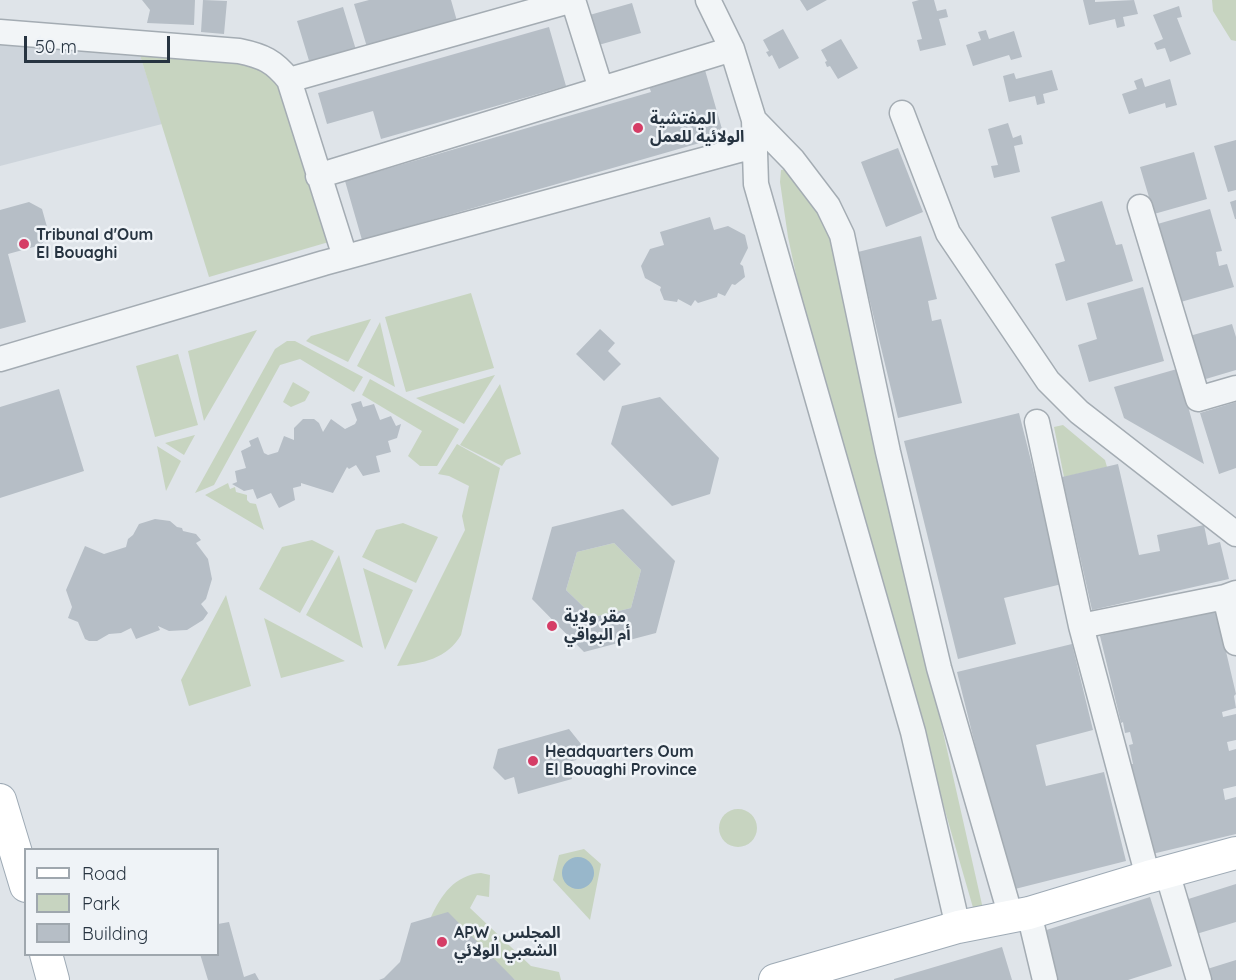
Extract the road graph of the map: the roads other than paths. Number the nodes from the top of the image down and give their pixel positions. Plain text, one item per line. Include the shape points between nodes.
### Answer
1 (573, 0) edge
2 (708, 0) edge
3 (0, 32) edge
4 (732, 49) junction
5 (290, 80) junction
6 (601, 89) junction
7 (902, 113) dead end
8 (754, 120) junction
9 (754, 146) junction
10 (318, 176) junction
11 (1140, 207) dead end
12 (345, 257) junction
13 (0, 359) edge
14 (1236, 388) edge
15 (1037, 422) dead end
16 (1236, 534) edge
17 (1230, 595) edge
18 (1081, 626) junction
19 (1236, 643) edge
20 (0, 800) edge
21 (1236, 853) edge
22 (1157, 874) junction
23 (24, 879) edge
24 (1020, 915) junction
25 (958, 927) junction
26 (47, 956) edge
27 (53, 980) edge
28 (775, 980) edge
29 (1045, 980) edge
30 (1199, 980) edge

1 - 5 street
1 - 6 street
2 - 4 street
3 - 5 street via 239,51 261,56 279,66
4 - 6 street
4 - 8 street
5 - 10 street
6 - 10 street
7 - 16 street via 948,232 1048,381 1079,412
8 - 9 street
8 - 24 street via 793,160 828,206 842,235 939,668
9 - 12 street
9 - 25 street via 756,184 913,732
10 - 12 street
11 - 14 street via 1198,399
12 - 13 street
15 - 18 street
17 - 18 street
17 - 19 street
18 - 22 street
20 - 23 main road
21 - 22 main road
22 - 24 main road
22 - 30 street
24 - 25 main road
24 - 29 street
25 - 28 main road
26 - 27 main road

